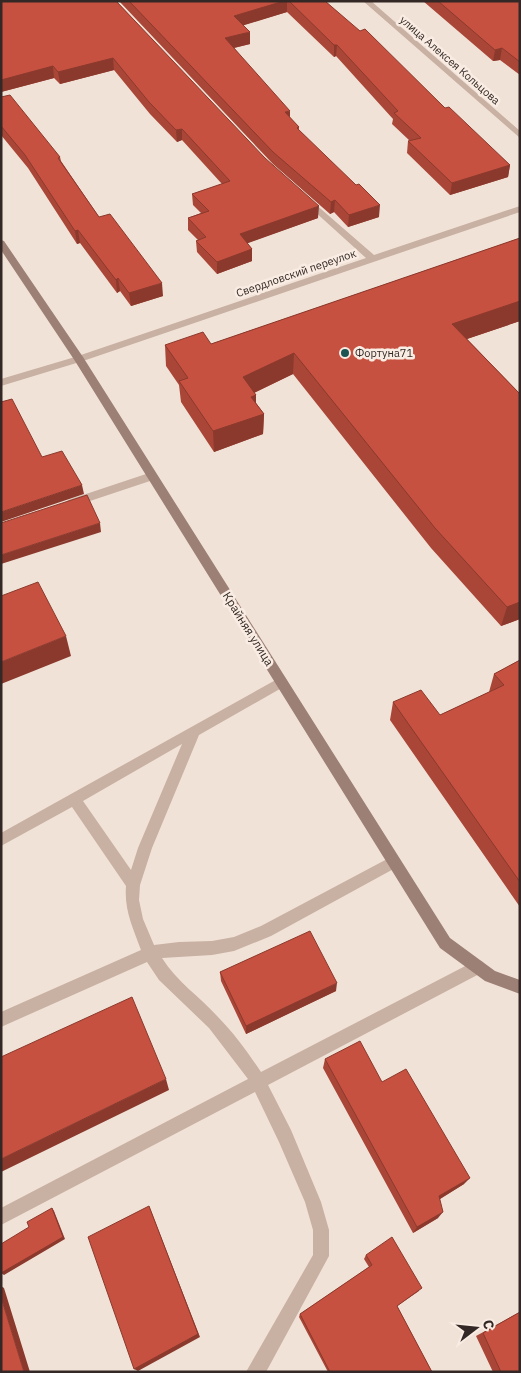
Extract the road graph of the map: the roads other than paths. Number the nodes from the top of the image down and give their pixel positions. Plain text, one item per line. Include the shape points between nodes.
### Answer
1 (366, 1) edge
2 (520, 136) edge
3 (299, 193) edge
4 (520, 209) edge
5 (1, 243) edge
6 (373, 259) junction
7 (79, 359) junction
8 (1, 383) edge
9 (152, 476) junction
10 (60, 507) edge
11 (281, 682) junction
12 (194, 731) junction
13 (74, 799) junction
14 (1, 840) edge
15 (394, 862) junction
16 (133, 885) junction
17 (150, 953) junction
18 (478, 967) junction
19 (520, 987) edge
20 (1, 1020) edge
21 (258, 1082) junction
22 (1, 1217) edge
23 (255, 1372) edge

1 - 2 street, улица Алексея Кольцова
3 - 6 street
4 - 6 street, Свердловский переулок
5 - 7 main road, Крайняя улица
6 - 7 street, Свердловский переулок
7 - 8 street, Свердловский переулок
7 - 9 main road, Крайняя улица
9 - 10 street
9 - 11 main road, Крайняя улица
11 - 12 street
11 - 15 main road, Крайняя улица
12 - 13 street
12 - 16 street
13 - 14 street
13 - 16 street
15 - 17 street via 266,931 234,944
15 - 18 main road, Крайняя улица via 445,943
16 - 17 street via 136,919
17 - 20 street
17 - 21 street via 164,975 235,1048
18 - 19 main road, Крайняя улица via 490,976
18 - 21 street
21 - 22 street
21 - 23 street via 313,1202 321,1230 321,1256

